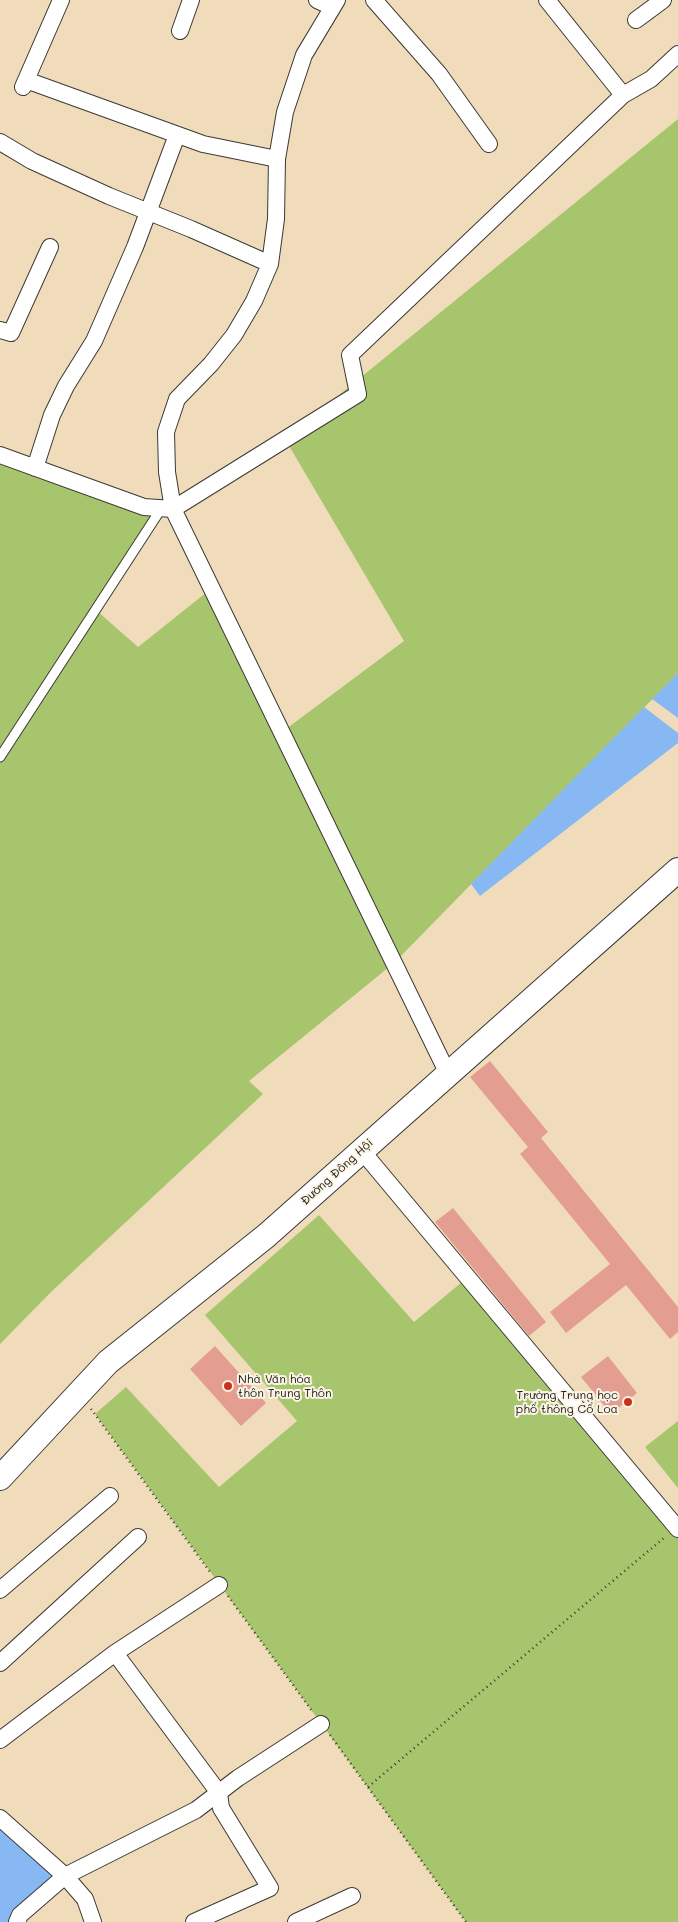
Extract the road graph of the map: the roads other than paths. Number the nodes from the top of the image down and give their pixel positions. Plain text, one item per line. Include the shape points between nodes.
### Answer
1 (61, 0) edge
2 (191, 0) edge
3 (317, 0) edge
4 (374, 0) edge
5 (547, 0) edge
6 (664, 0) edge
7 (335, 4) edge
8 (636, 20) dead end
9 (180, 31) dead end
10 (678, 54) edge
11 (623, 95) junction
12 (177, 135) junction
13 (0, 142) edge
14 (489, 144) dead end
15 (277, 159) junction
16 (150, 212) junction
17 (50, 247) dead end
18 (270, 264) junction
19 (0, 330) edge
20 (0, 455) edge
21 (36, 468) junction
22 (167, 509) junction
23 (0, 757) edge
24 (678, 870) edge
25 (448, 1074) junction
26 (362, 1150) junction
27 (0, 1478) edge
28 (110, 1496) dead end
29 (678, 1528) edge
30 (138, 1537) dead end
31 (219, 1585) road end
32 (0, 1590) edge
33 (115, 1653) junction
34 (0, 1663) edge
35 (322, 1724) road end
36 (0, 1740) edge
37 (218, 1793) junction
38 (0, 1818) edge
39 (65, 1876) junction
40 (352, 1896) dead end
41 (17, 1922) edge
42 (93, 1922) edge
43 (194, 1922) edge
44 (296, 1922) edge

1 - 12 street via 24,83
2 - 9 street
3 - 7 street
4 - 14 street via 438,74
5 - 11 street
6 - 8 street
7 - 15 street via 304,55 285,112
10 - 11 street via 651,79
11 - 22 street via 350,355 358,394
12 - 15 street via 203,144
12 - 16 street
13 - 16 street via 32,161
15 - 18 street via 276,219
16 - 18 street
16 - 21 street via 94,341 52,414
17 - 19 street via 11,333
18 - 22 street via 234,335 177,399 166,432
20 - 21 street
21 - 22 street via 144,507
22 - 23 lane
22 - 25 street
24 - 25 street, Đường Đông Hội
25 - 26 street, Đường Đông Hội via 428,1101
26 - 27 street, Đường Đông Hội via 266,1236 108,1362
26 - 29 street
28 - 32 street
30 - 34 street
31 - 33 street
33 - 36 street
33 - 37 street
35 - 37 street
37 - 39 street via 196,1810
37 - 43 street via 222,1808 270,1888
38 - 39 street
39 - 41 street via 20,1915
39 - 42 street via 85,1899
40 - 44 street

